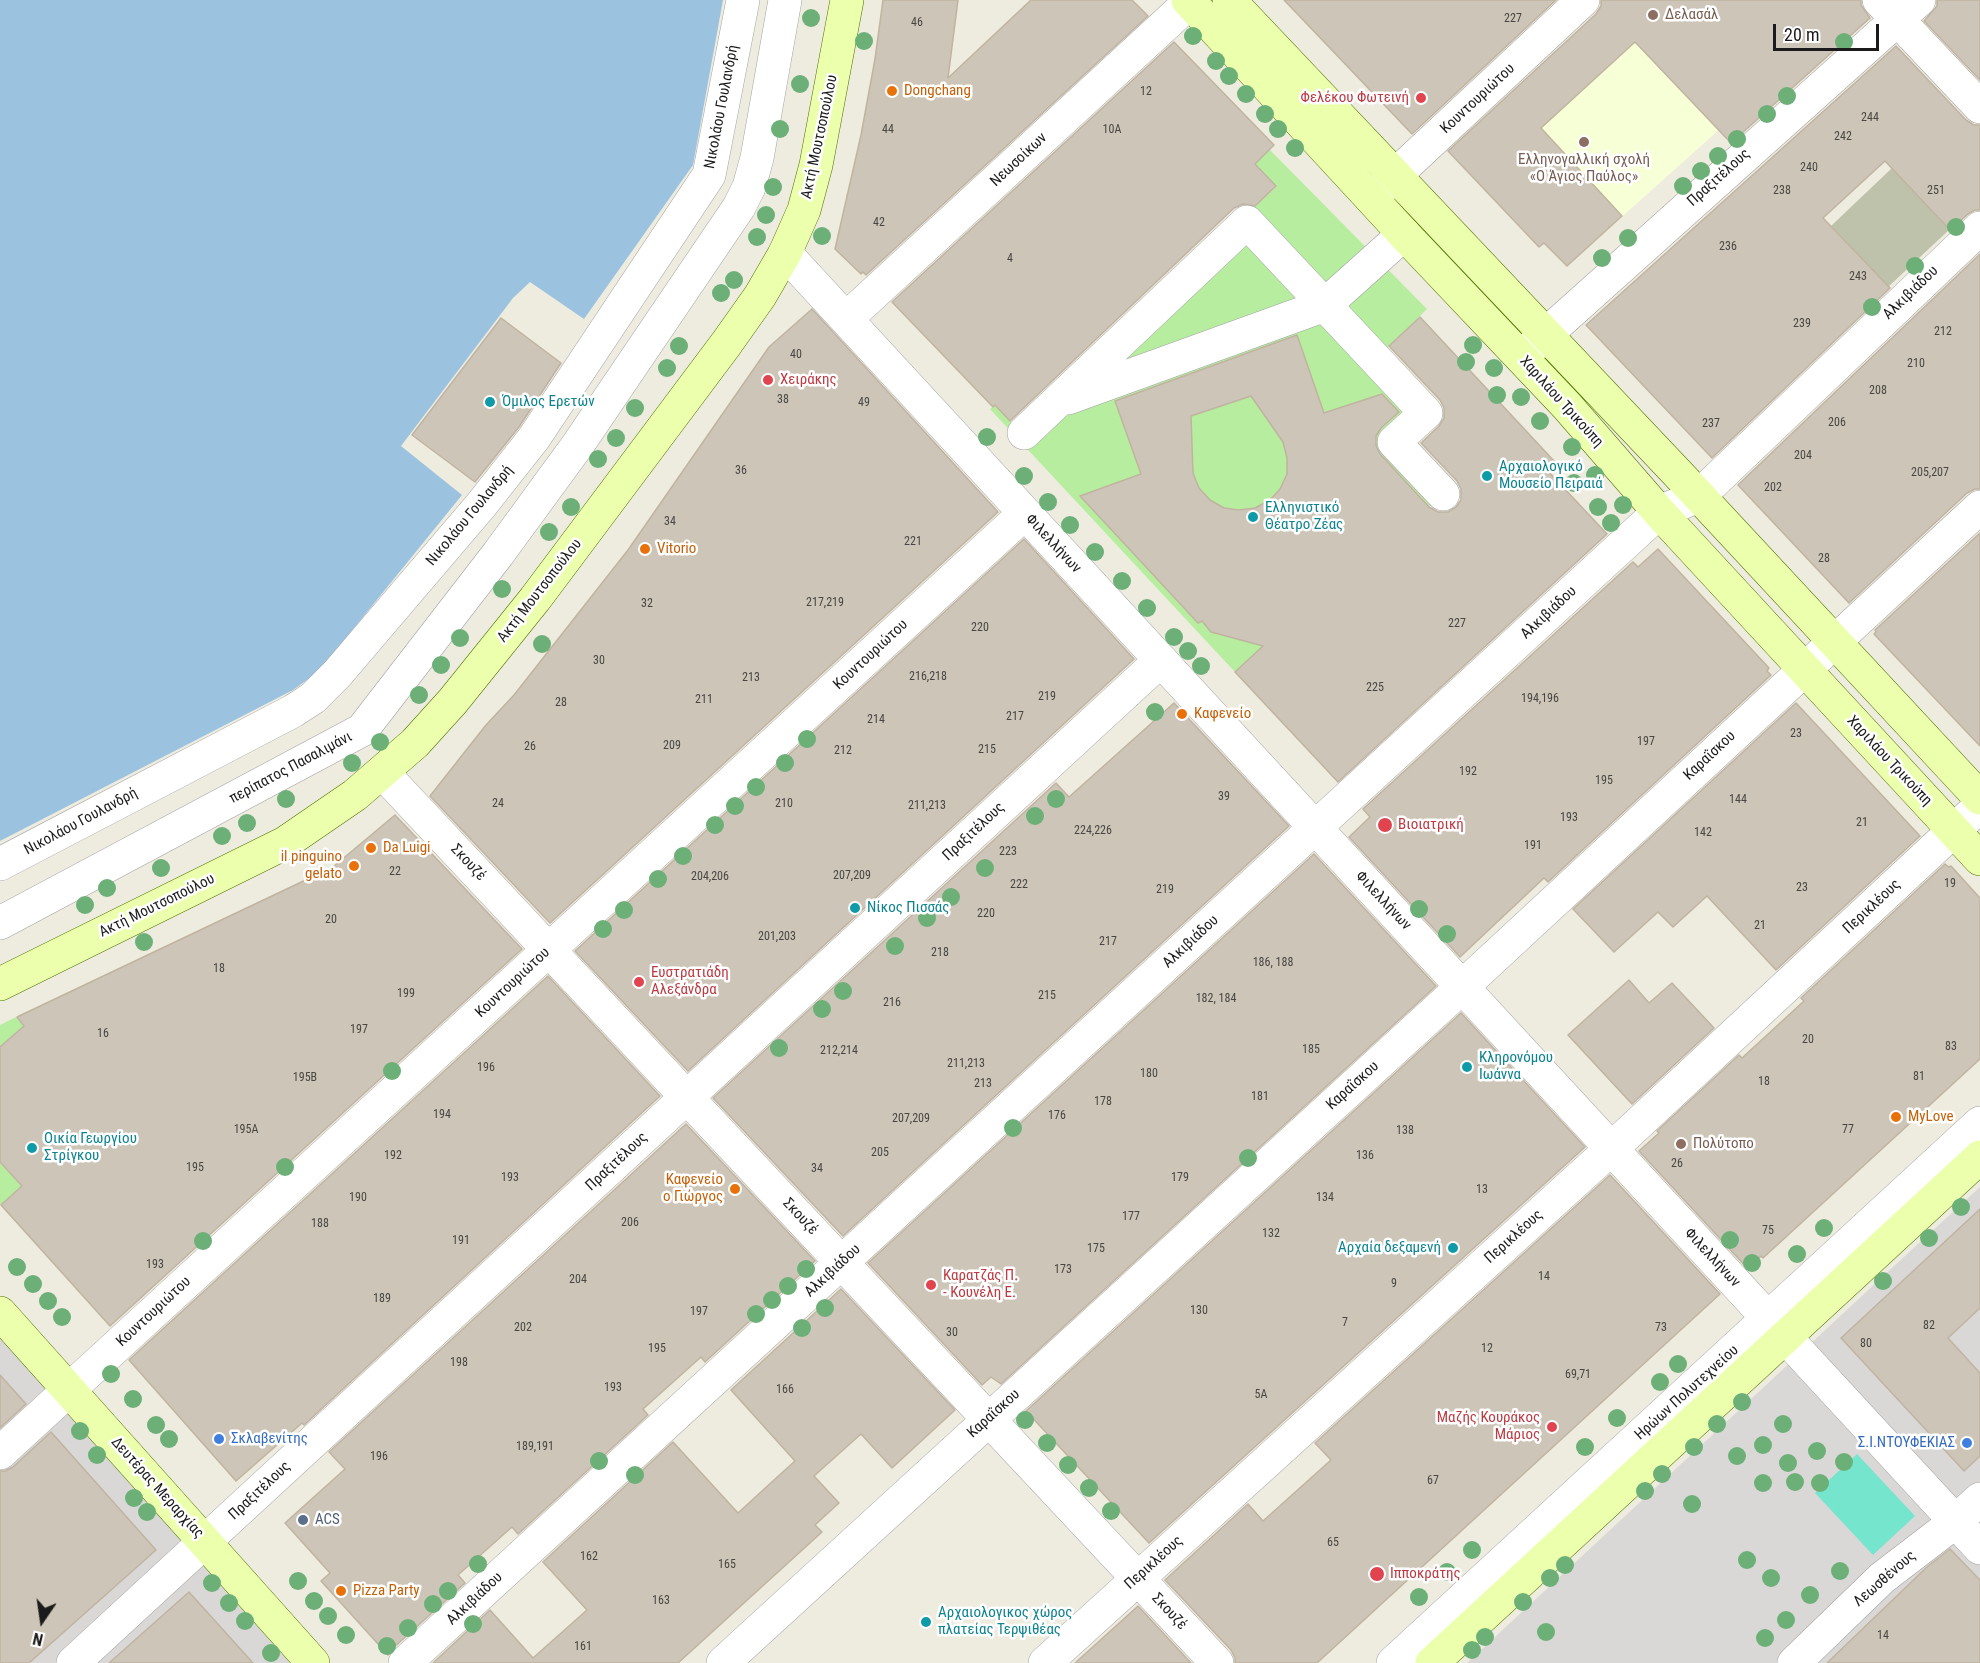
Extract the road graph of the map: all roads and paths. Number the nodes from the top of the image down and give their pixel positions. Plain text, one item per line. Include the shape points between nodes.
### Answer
1 (743, 0) edge
2 (785, 0) edge
3 (846, 0) edge
4 (1229, 0) edge
5 (1583, 0) edge
6 (1190, 1) edge
7 (1898, 6) edge
8 (1980, 107) edge
9 (1383, 187) junction
10 (1980, 228) edge
11 (1404, 234) junction
12 (785, 253) junction
13 (1325, 305) junction
14 (846, 319) junction
15 (1545, 335) junction
16 (1521, 358) junction
17 (1057, 402) junction
18 (1024, 433) dead end
19 (1443, 494) dead end
20 (1699, 496) junction
21 (1980, 507) edge
22 (1659, 512) junction
23 (1025, 513) junction
24 (1835, 641) junction
25 (1161, 660) junction
26 (1804, 669) junction
27 (382, 772) junction
28 (1980, 798) edge
29 (1980, 806) edge
30 (1315, 828) junction
31 (1954, 831) junction
32 (1980, 859) edge
33 (0, 864) edge
34 (0, 923) edge
35 (549, 950) junction
36 (0, 984) edge
37 (1462, 987) junction
38 (687, 1097) junction
39 (1980, 1123) edge
40 (1611, 1149) junction
41 (1980, 1157) edge
42 (842, 1262) junction
43 (0, 1313) edge
44 (1777, 1329) junction
45 (69, 1390) junction
46 (989, 1419) junction
47 (0, 1453) edge
48 (1980, 1499) edge
49 (1955, 1522) junction
50 (205, 1542) junction
51 (1980, 1548) edge
52 (1137, 1577) junction
53 (73, 1663) edge
54 (314, 1663) edge
55 (405, 1663) edge
56 (723, 1663) edge
57 (1045, 1663) edge
58 (1217, 1663) edge
59 (1393, 1663) edge
60 (1432, 1663) edge
61 (1794, 1663) edge

1 - 33 street, Νικολάου Γουλανδρή via 709,174 534,438 337,674 293,711
2 - 34 street, περίπατος Πασαλιμάνι via 757,158 739,207 577,446 362,730
3 - 12 main road, Ακτή Μουτσοπούλου via 816,165 804,210
4 - 9 main road, Χαριλάου Τρικούπη
5 - 9 street, Κουντουριώτου
6 - 9 main road, Χαριλάου Τρικούπη
6 - 14 street, Νεωσοίκων
7 - 8 street
7 - 15 street, Πραξιτέλους
9 - 11 main road, Χαριλάου Τρικούπη
9 - 15 main road, Χαριλάου Τρικούπη
10 - 20 street, Αλκιβιάδου
11 - 13 street
11 - 16 main road, Χαριλάου Τρικούπη
12 - 14 street, Φιλελλήνων
12 - 27 main road, Ακτή Μουτσοπούλου via 726,345 535,599 453,701
13 - 17 street
13 - 17 street via 1247,222
13 - 19 street via 1426,413 1394,442
14 - 23 street, Φιλελλήνων
15 - 16 street, Πραξιτέλους
15 - 20 main road, Χαριλάου Τρικούπη
16 - 22 main road, Χαριλάου Τρικούπη
17 - 18 street
20 - 22 street, Αλκιβιάδου
20 - 24 main road, Χαριλάου Τρικούπη
21 - 24 street, Καραΐσκου
22 - 26 main road, Χαριλάου Τρικούπη
22 - 30 street, Αλκιβιάδου
23 - 25 street, Φιλελλήνων
23 - 35 street, Κουντουριώτου
24 - 26 street, Καραΐσκου
24 - 28 main road, Χαριλάου Τρικούπη
25 - 30 street, Φιλελλήνων
25 - 38 street, Πραξιτέλους
26 - 31 main road, Χαριλάου Τρικούπη
26 - 37 street, Καραΐσκου
27 - 35 street, Σκουζέ
27 - 36 main road, Ακτή Μουτσοπούλου via 285,843
29 - 31 street, Περικλέους
30 - 37 street, Φιλελλήνων
30 - 42 street, Αλκιβιάδου
31 - 32 main road, Χαριλάου Τρικούπη
31 - 40 street, Περικλέους
35 - 38 street, Σκουζέ
35 - 45 street, Κουντουριώτου
37 - 40 street, Φιλελλήνων
37 - 46 street, Καραΐσκου
38 - 42 street, Σκουζέ
38 - 50 street, Πραξιτέλους
39 - 44 street, Ηρώων Πολυτεχνείου
40 - 44 street, Φιλελλήνων
40 - 52 street, Περικλέους
41 - 44 main road, Ηρώων Πολυτεχνείου via 1833,1291
42 - 46 street, Σκουζέ
42 - 55 street, Αλκιβιάδου
43 - 45 main road, Δευτέρας Μεραρχίας
44 - 49 street, Φιλελλήνων
44 - 59 street, Ηρώων Πολυτεχνείου
44 - 60 main road, Ηρώων Πολυτεχνείου via 1716,1399
45 - 47 street, Κουντουριώτου
45 - 50 main road, Δευτέρας Μεραρχίας
46 - 52 street, Σκουζέ
46 - 56 street, Καραΐσκου
48 - 49 street, Λεωσθένους
49 - 51 street, Φιλελλήνων
49 - 61 street, Λεωσθένους via 1882,1578
50 - 53 street, Πραξιτέλους
50 - 54 main road, Δευτέρας Μεραρχίας
52 - 57 street, Περικλέους
52 - 58 street, Σκουζέ

